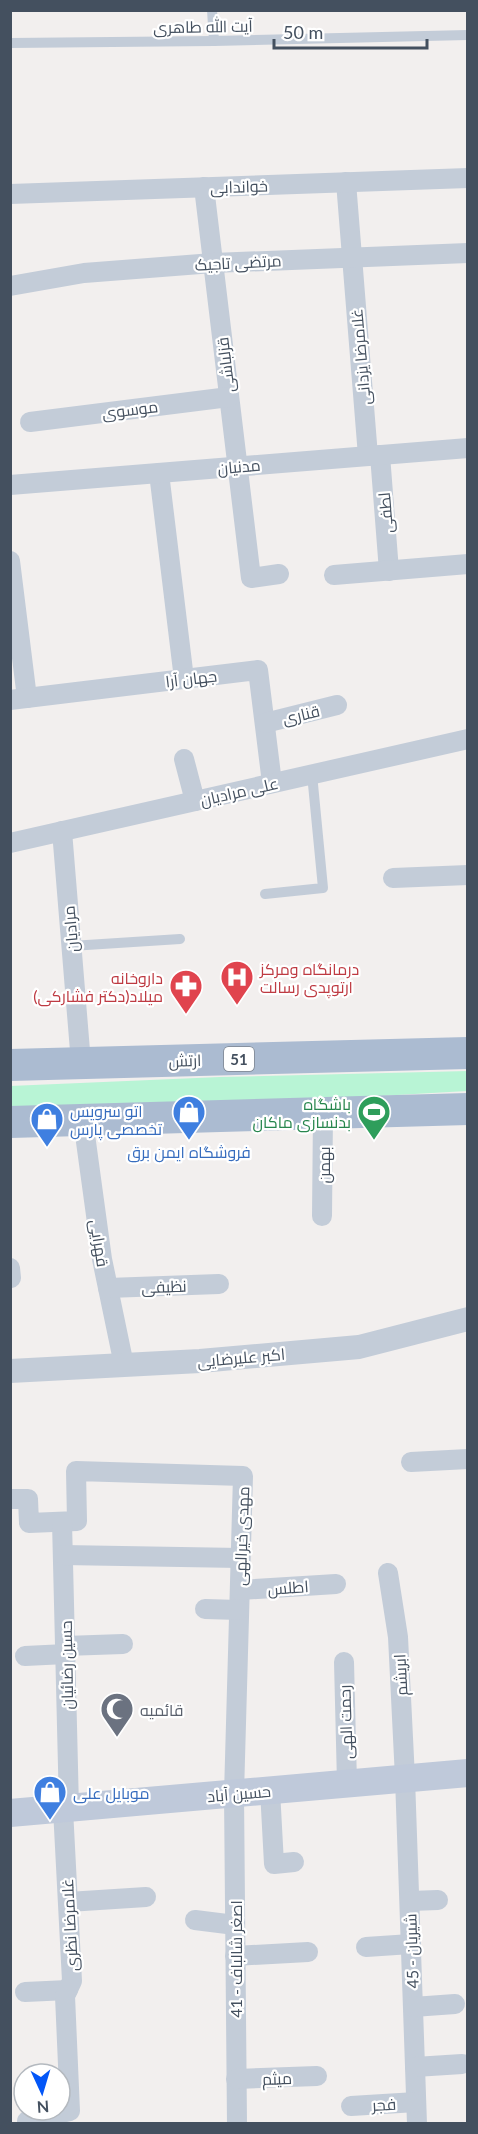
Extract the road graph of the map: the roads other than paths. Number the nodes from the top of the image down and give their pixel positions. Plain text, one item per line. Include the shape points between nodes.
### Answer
1 (212, 10) edge
2 (468, 36) edge
3 (214, 41) junction
4 (10, 43) edge
5 (468, 178) edge
6 (346, 182) junction
7 (204, 187) junction
8 (10, 194) edge
9 (468, 253) edge
10 (352, 258) junction
11 (213, 263) junction
12 (10, 286) edge
13 (229, 397) junction
14 (30, 422) dead end
15 (468, 448) edge
16 (374, 455) junction
17 (238, 467) junction
18 (159, 473) junction
19 (10, 485) edge
20 (10, 561) edge
21 (468, 564) edge
22 (389, 571) junction
23 (279, 574) dead end
24 (334, 575) dead end
25 (15, 629) edge
26 (184, 679) junction
27 (19, 699) edge
28 (337, 705) dead end
29 (265, 723) junction
30 (468, 739) edge
31 (184, 759) dead end
32 (312, 774) junction
33 (272, 783) junction
34 (195, 801) junction
35 (62, 831) junction
36 (10, 843) edge
37 (468, 874) edge
38 (393, 878) dead end
39 (265, 894) dead end
40 (180, 939) dead end
41 (71, 946) junction
42 (468, 1053) edge
43 (81, 1063) junction
44 (10, 1065) edge
45 (468, 1109) edge
46 (323, 1113) junction
47 (83, 1120) junction
48 (10, 1122) edge
49 (322, 1216) dead end
50 (219, 1284) dead end
51 (108, 1288) junction
52 (468, 1318) edge
53 (124, 1365) junction
54 (10, 1371) edge
55 (468, 1459) edge
56 (411, 1462) dead end
57 (10, 1499) edge
58 (62, 1522) junction
59 (63, 1555) junction
60 (240, 1558) junction
61 (388, 1573) dead end
62 (336, 1584) dead end
63 (240, 1590) junction
64 (205, 1610) dead end
65 (239, 1610) junction
66 (123, 1644) dead end
67 (66, 1650) junction
68 (25, 1656) dead end
69 (344, 1662) dead end
70 (468, 1773) edge
71 (405, 1778) junction
72 (347, 1783) junction
73 (270, 1790) junction
74 (234, 1794) junction
75 (66, 1808) junction
76 (10, 1813) edge
77 (294, 1862) dead end
78 (146, 1897) dead end
79 (438, 1900) dead end
80 (410, 1901) junction
81 (68, 1902) junction
82 (195, 1920) dead end
83 (235, 1925) junction
84 (411, 1944) junction
85 (366, 1947) dead end
86 (308, 1952) dead end
87 (235, 1956) junction
88 (68, 1990) junction
89 (25, 1992) dead end
90 (454, 2004) dead end
91 (413, 2007) junction
92 (68, 2062) edge
93 (462, 2064) dead end
94 (415, 2067) junction
95 (317, 2076) dead end
96 (236, 2079) junction
97 (416, 2102) junction
98 (351, 2106) dead end
99 (237, 2124) edge
100 (417, 2124) edge

1 - 3 lane
2 - 3 lane, آیت الله طاهری
3 - 4 lane, آیت الله طاهری
5 - 6 street, خواندابی
6 - 7 street, خواندابی
6 - 10 street, غلامرضا یزدانی
7 - 8 street, خواندابی
7 - 11 street, قزلباشی
9 - 10 street, مرتضی تاجیک
10 - 11 street, مرتضی تاجیک
10 - 16 street, غلامرضا یزدانی
11 - 12 street, مرتضی تاجیک via 84,273
11 - 13 street, قزلباشی
13 - 14 street, موسوی
13 - 17 street, قزلباشی
15 - 16 street, مدنیان
16 - 17 street, مدنیان
16 - 22 street, لطفی
17 - 18 street, مدنیان
17 - 23 street, قزلباشی via 251,578
18 - 19 street, مدنیان
18 - 26 street
20 - 25 street
21 - 22 street
22 - 24 street
25 - 27 street
26 - 27 street, جهان آرا
26 - 29 street, جهان آرا via 258,670
28 - 29 street, قناری
29 - 33 street, جهان آرا
30 - 32 street, علی مرادیان
31 - 34 street
32 - 33 street, علی مرادیان
32 - 39 lane via 323,888
33 - 34 street, علی مرادیان
34 - 35 street, علی مرادیان
35 - 36 street, علی مرادیان
35 - 41 street, مرادیان
37 - 38 street
40 - 41 lane
41 - 43 street, مرادیان
42 - 43 main road, ارتش / 51
43 - 44 main road, ارتش / 51
45 - 46 main road
46 - 47 main road
46 - 49 street, بهمن
47 - 48 main road
47 - 51 street, قهرایی
50 - 51 street, نظیفی
51 - 53 street, قهرایی
52 - 53 street, اکبر علیرضایی via 359,1347
53 - 54 street, اکبر علیرضایی
55 - 56 street
57 - 58 street via 28,1499 29,1523
58 - 59 street, حسین رضائیان
58 - 60 street, مهدی خیرالهی via 77,1521 76,1471 243,1476
59 - 60 street
59 - 67 street, حسین رضائیان
60 - 63 street, مهدی خیرالهی
61 - 71 street, ابریشم via 398,1637
62 - 63 street, اطلس
63 - 65 street, مهدی خیرالهی
64 - 65 street
65 - 74 street, مهدی خیرالهی
66 - 67 street
67 - 68 street
67 - 75 street, حسین رضائیان
69 - 72 street, رحمت الهی
70 - 71 main road, حسین آباد
71 - 72 main road, حسین آباد
71 - 80 street, شیریان - 45
72 - 73 main road, حسین آباد
73 - 74 main road, حسین آباد
73 - 77 street via 274,1864
74 - 75 main road, حسین آباد
74 - 83 street, اصغر شالباف - 41
75 - 76 main road, حسین آباد
75 - 81 street, غلامرضا نظری
78 - 81 street
79 - 80 street
80 - 84 street, شیریان - 45
81 - 88 street, غلامرضا نظری via 72,1982
82 - 83 street
83 - 87 street, اصغر شالباف - 41
84 - 85 street
84 - 91 street, شیریان - 45
86 - 87 street
87 - 96 street, اصغر شالباف - 41
88 - 89 street
88 - 92 street, غلامرضا نظری
90 - 91 street
91 - 94 street, شیریان - 45
93 - 94 street
94 - 97 street, شیریان - 45
95 - 96 street, میثم
96 - 99 street, اصغر شالباف - 41
97 - 98 street, فجر
97 - 100 street, شیریان - 45

